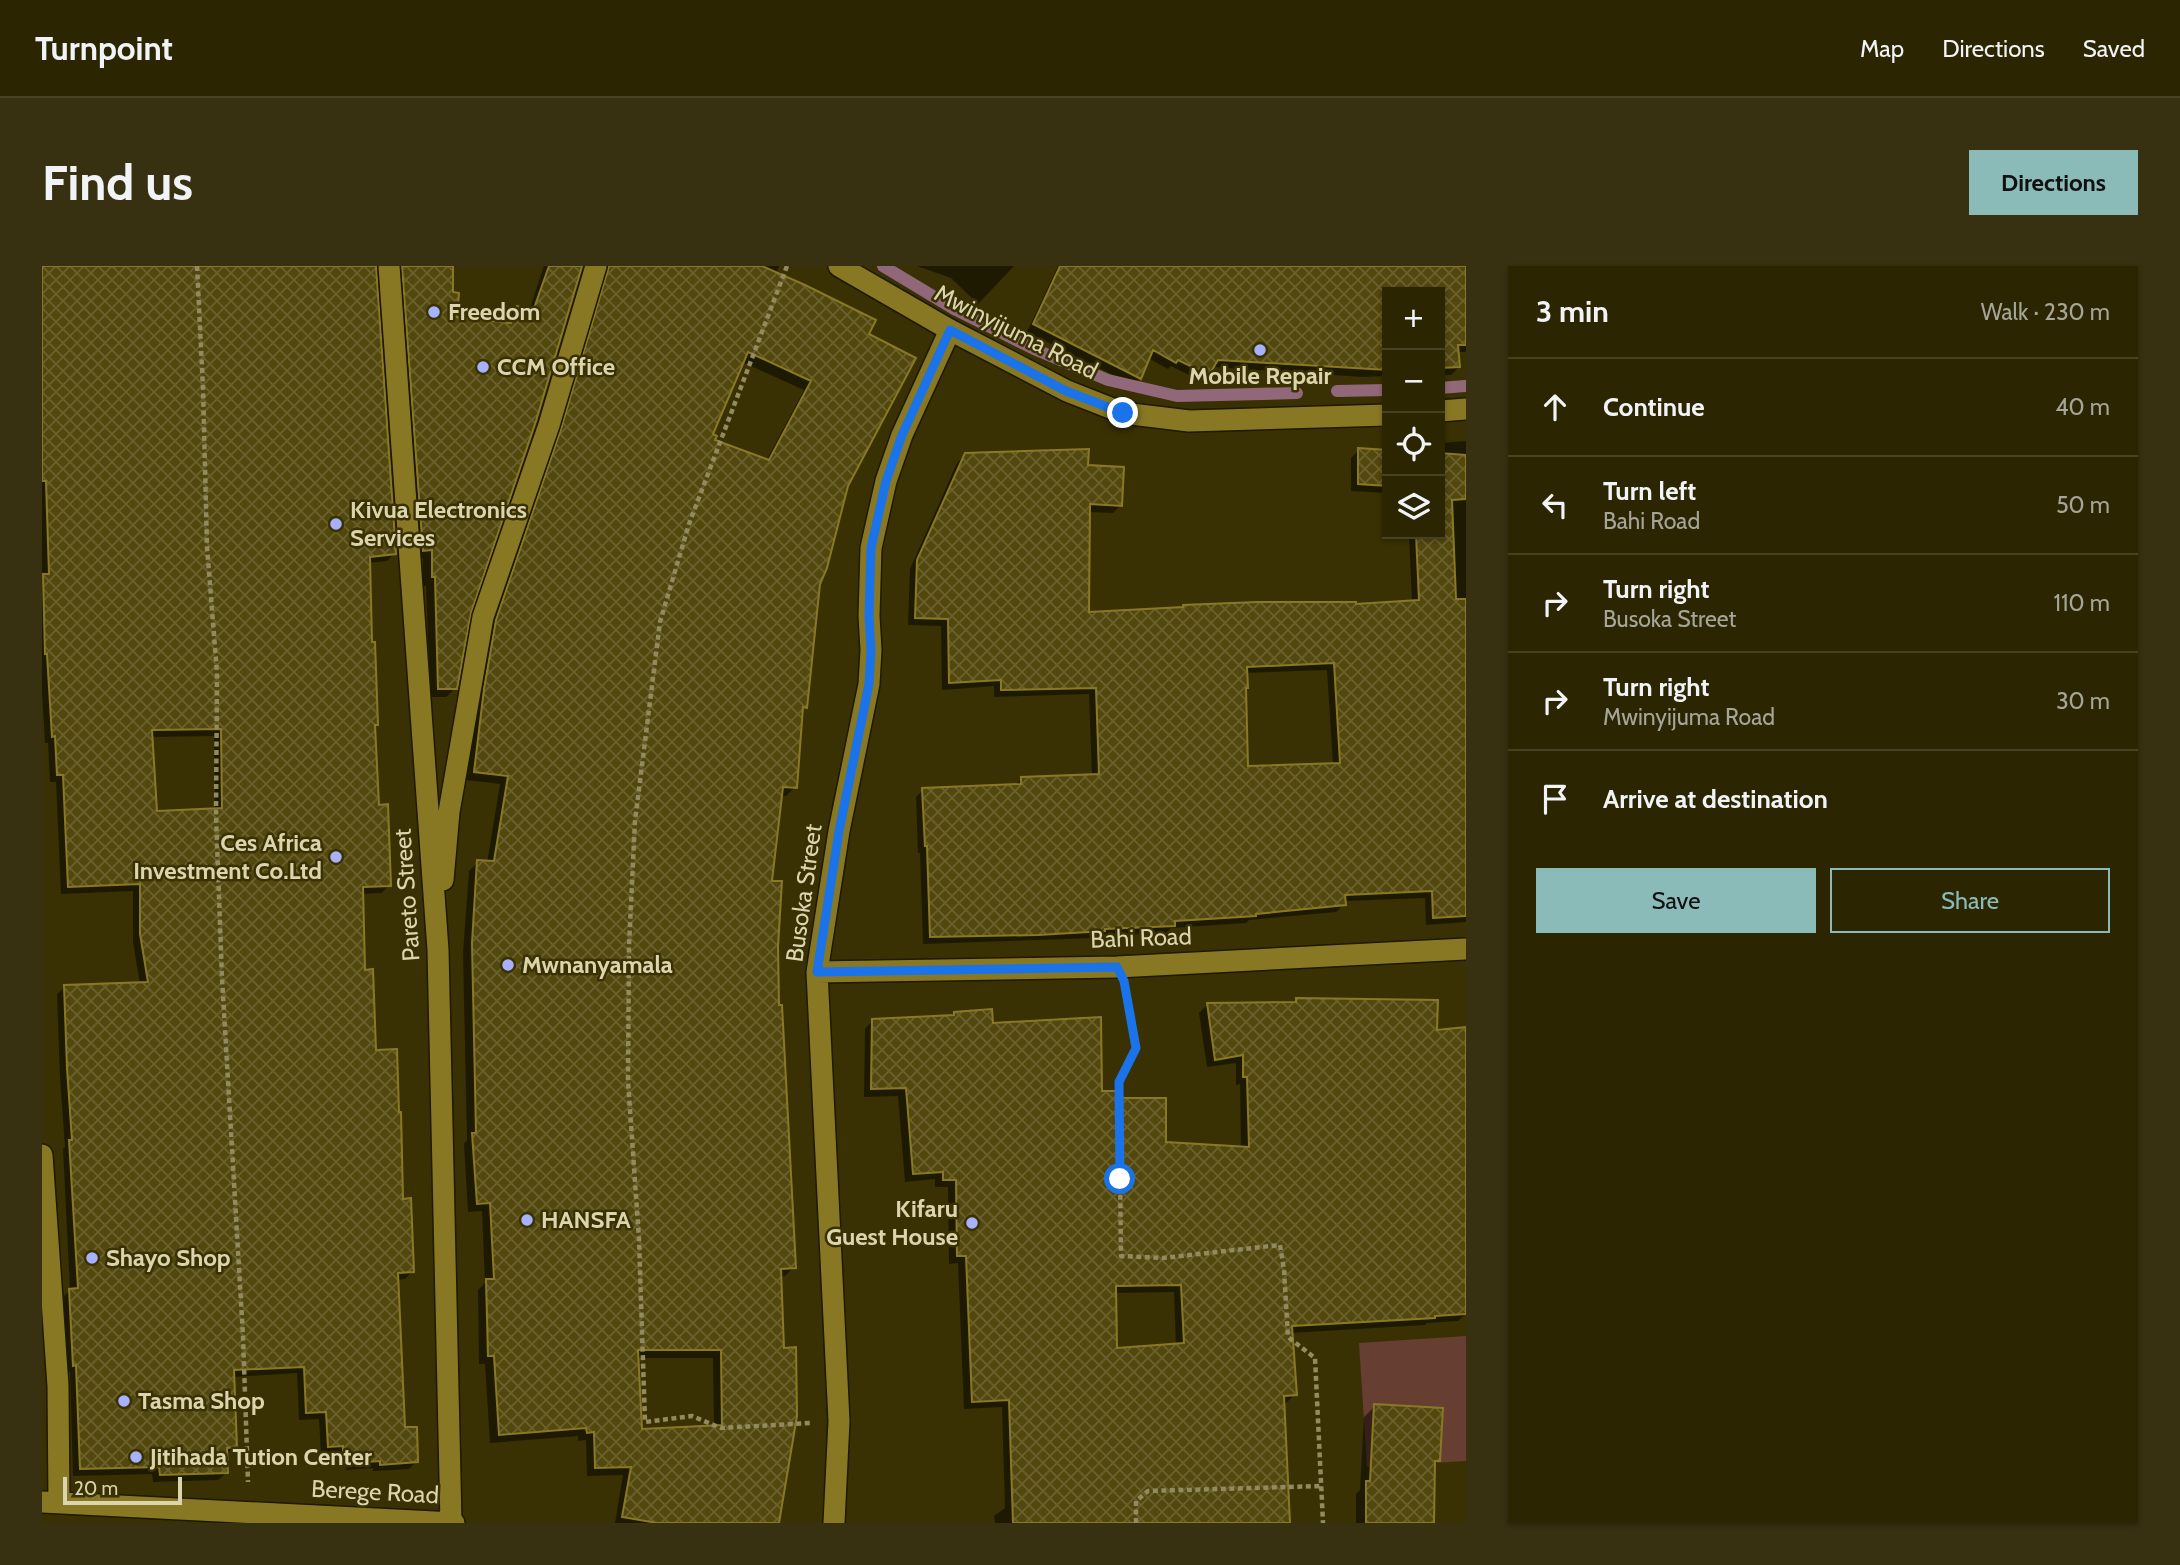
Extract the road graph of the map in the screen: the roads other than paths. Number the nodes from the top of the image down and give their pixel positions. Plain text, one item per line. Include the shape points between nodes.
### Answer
1 (389, 266) edge
2 (596, 266) edge
3 (839, 266) edge
4 (950, 330) junction
5 (1466, 409) edge
6 (1445, 411) edge
7 (1382, 415) edge
8 (1466, 949) edge
9 (438, 950) junction
10 (817, 972) junction
11 (42, 1155) edge
12 (50, 1502) edge
13 (453, 1523) edge
14 (834, 1523) edge

1 - 9 street, Pareto Street
2 - 9 street via 549,425 483,617 449,813
3 - 4 street, Mwinyijuma Road
4 - 7 street, Mwinyijuma Road via 1066,391 1123,413 1189,421
4 - 10 street, Busoka Street via 902,435 871,548 869,684
5 - 6 street
8 - 10 street, Bahi Road via 1117,967
9 - 13 street, Pareto Street
10 - 14 street, Busoka Street via 839,1421
11 - 12 street via 58,1386
12 - 13 street, Berege Road

